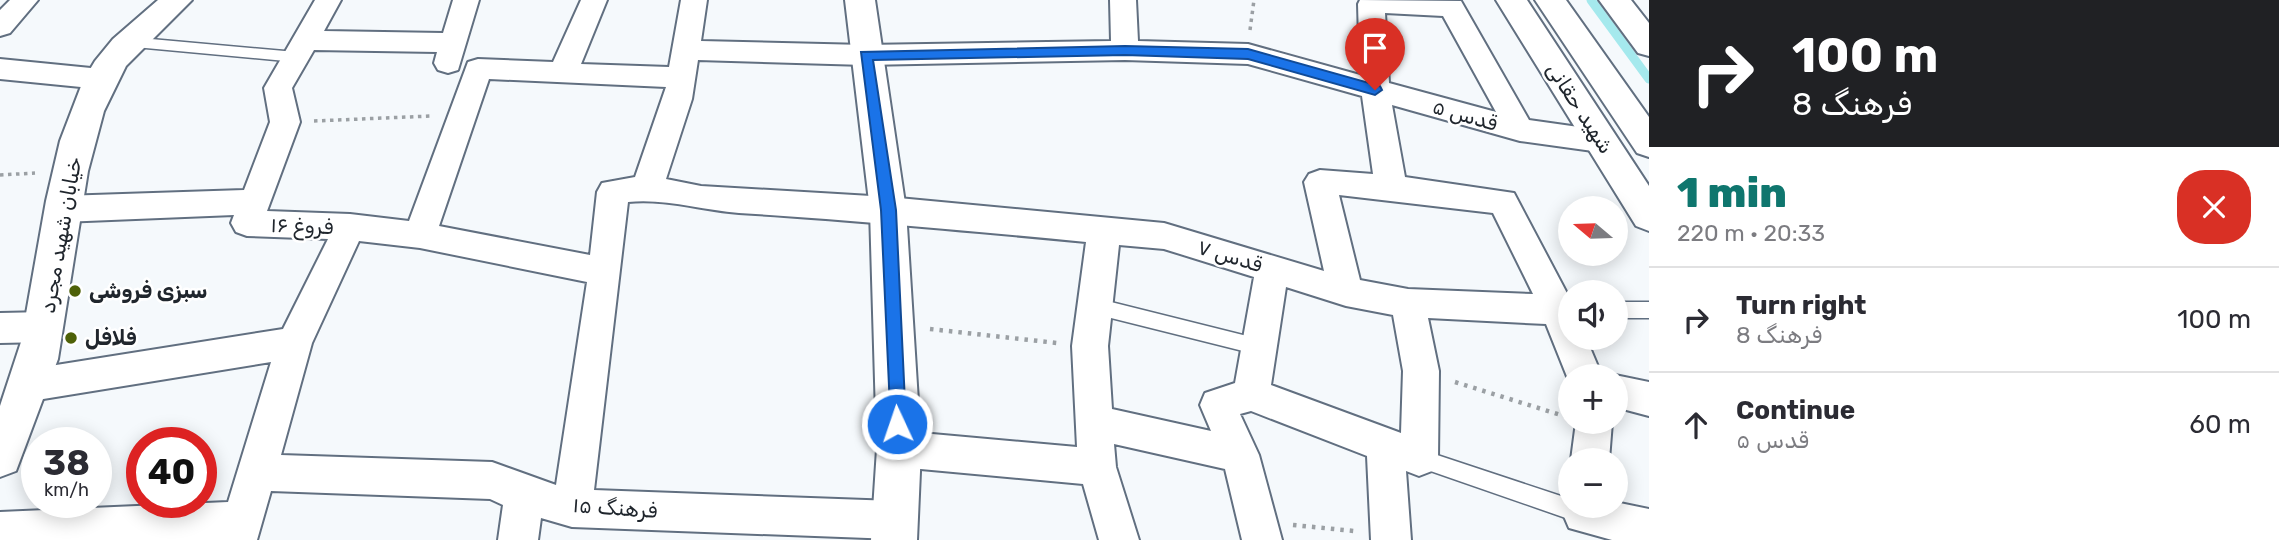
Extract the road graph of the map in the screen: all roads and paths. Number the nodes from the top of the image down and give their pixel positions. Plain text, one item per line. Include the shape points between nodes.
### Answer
1 (24, 0) edge
2 (177, 0) edge
3 (328, 0) edge
4 (466, 0) edge
5 (594, 0) edge
6 (694, 0) edge
7 (860, 0) edge
8 (1123, 0) edge
9 (1511, 0) edge
10 (1550, 0) edge
11 (1614, 0) edge
12 (0, 27) edge
13 (129, 42) junction
14 (452, 43) junction
15 (1649, 45) edge
16 (300, 48) junction
17 (1125, 50) junction
18 (866, 55) junction
19 (683, 64) junction
20 (0, 69) edge
21 (478, 69) junction
22 (563, 73) junction
23 (101, 79) junction
24 (1375, 90) junction
25 (462, 114) junction
26 (285, 122) junction
27 (1520, 130) junction
28 (1600, 141) junction
29 (1649, 144) edge
30 (1391, 187) junction
31 (647, 188) junction
32 (255, 202) junction
33 (62, 209) junction
34 (888, 210) junction
35 (1649, 216) edge
36 (350, 227) junction
37 (1104, 230) junction
38 (420, 235) junction
39 (1272, 269) junction
40 (605, 272) junction
41 (1346, 292) junction
42 (1558, 299) edge
43 (1408, 303) junction
44 (1095, 306) junction
45 (1558, 310) edge
46 (1628, 310) edge
47 (1649, 310) edge
48 (892, 325) junction
49 (45, 327) junction
50 (0, 328) edge
51 (294, 343) junction
52 (1090, 346) junction
53 (1259, 347) junction
54 (1421, 371) junction
55 (31, 385) junction
56 (1251, 394) junction
57 (1628, 394) edge
58 (1649, 399) edge
59 (1558, 414) edge
60 (1094, 422) junction
61 (899, 449) junction
62 (1402, 453) junction
63 (1240, 455) junction
64 (0, 456) edge
65 (1097, 467) junction
66 (255, 472) junction
67 (524, 495) junction
68 (572, 508) junction
69 (1584, 520) edge
70 (1649, 529) edge
71 (240, 530) edge
72 (894, 530) edge
73 (1259, 531) edge
74 (0, 532) edge
75 (1391, 537) edge
76 (518, 540) edge
77 (1119, 540) edge

1 - 12 street
2 - 13 street, خیابان شهید مجرد
3 - 16 street
4 - 14 street
5 - 22 street
6 - 19 street
7 - 18 street
8 - 17 street
9 - 28 street, شهید حقانی
10 - 29 street
11 - 15 street
13 - 16 lane
13 - 23 street, خیابان شهید مجرد
14 - 16 street
14 - 21 street, قدس ۵ via 446,63
16 - 26 street via 278,88
17 - 18 street, قدس ۵
17 - 24 street, قدس ۵ via 1248,54
18 - 19 street, قدس ۵
18 - 34 street
19 - 22 street, قدس ۵
19 - 31 street via 678,99
20 - 23 street
21 - 22 street, قدس ۵
21 - 25 street
23 - 33 street, خیابان شهید مجرد via 67,172
24 - 27 street, قدس ۵
24 - 27 street via 1371,4 1452,7
24 - 30 street
25 - 26 path
25 - 38 street
26 - 32 street, فروغ ۱۶
27 - 28 street, قدس ۵
28 - 35 street, شهید حقانی
30 - 41 street via 1320,182
30 - 42 street via 1503,202
31 - 34 street via 701,198
31 - 40 street via 613,192
32 - 33 street
32 - 36 street, فروغ ۱۶ via 247,223
33 - 49 street, خیابان شهید مجرد
34 - 37 street, قدس ۷
34 - 48 street
36 - 38 street
36 - 51 street, فروغ ۱۶
37 - 39 street, قدس ۷ via 1164,236
37 - 44 street
38 - 40 street
39 - 41 street, قدس ۷
39 - 53 street
40 - 68 street
41 - 43 street, قدس ۷
43 - 45 street, قدس ۷
43 - 54 street
44 - 52 street
44 - 53 lane
46 - 47 lane
48 - 52 path
48 - 61 street
49 - 50 street
49 - 55 street, خیابان شهید مجرد
51 - 55 street
51 - 66 street, فروغ ۱۶
52 - 60 street
53 - 56 street
54 - 59 path
54 - 62 street
55 - 64 street, خیابان شهید مجرد
56 - 62 street
56 - 63 street via 1218,405
57 - 58 street
60 - 63 street
60 - 65 street
61 - 65 street
61 - 72 street
62 - 69 lane
62 - 75 street
63 - 73 street
65 - 77 street
66 - 67 street, فرهنگ ۱۵ via 492,481
66 - 71 street, فروغ ۱۶
67 - 68 street, فرهنگ ۱۵
67 - 76 street
68 - 72 street, فرهنگ ۱۵
69 - 70 street
71 - 74 street
73 - 75 path

